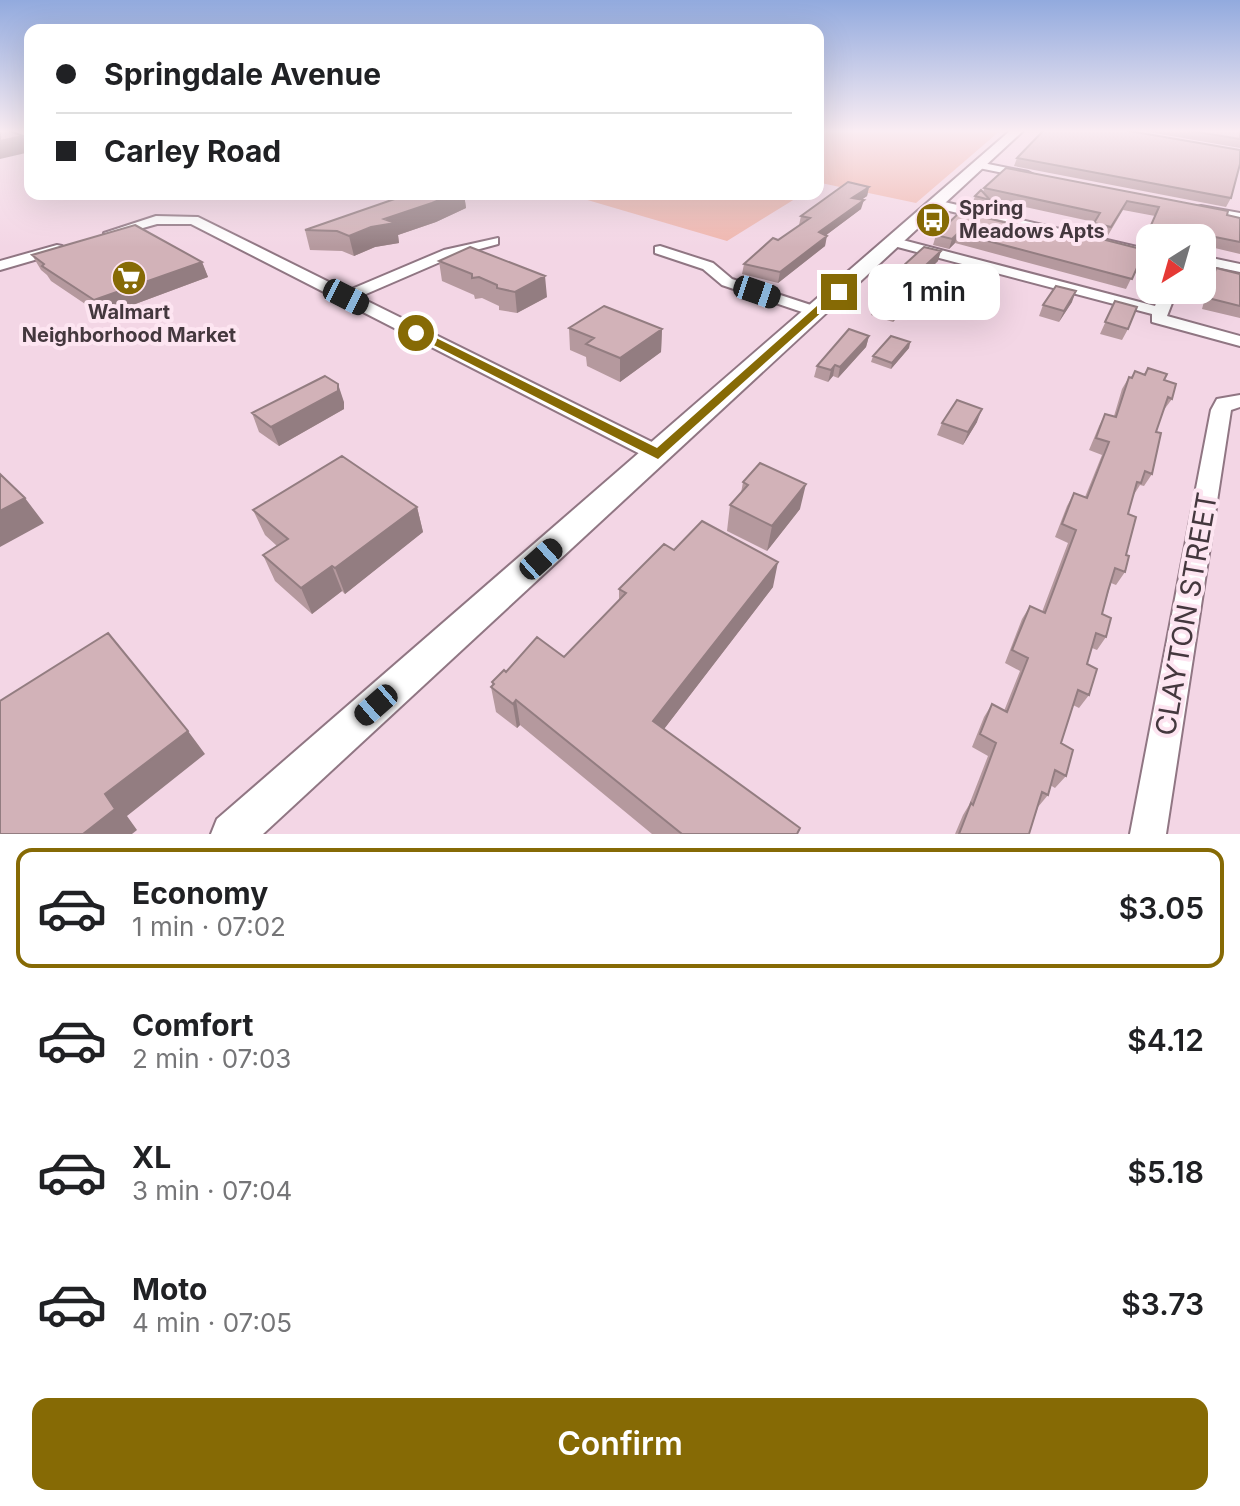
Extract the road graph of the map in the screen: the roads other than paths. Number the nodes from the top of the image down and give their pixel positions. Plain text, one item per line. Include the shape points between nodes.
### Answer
1 (974, 169) edge
2 (997, 169) edge
3 (1041, 178) edge
4 (936, 204) junction
5 (1182, 206) edge
6 (1240, 217) edge
7 (97, 237) edge
8 (493, 241) dead end
9 (895, 242) junction
10 (68, 246) edge
11 (660, 250) dead end
12 (1136, 251) edge
13 (1216, 263) edge
14 (0, 266) edge
15 (1240, 268) edge
16 (346, 297) junction
17 (1164, 304) edge
18 (817, 312) junction
19 (1161, 312) junction
20 (1240, 341) edge
21 (1236, 400) edge
22 (658, 454) junction
23 (232, 834) edge
24 (1148, 834) edge

1 - 4 street
2 - 3 street
4 - 9 street
4 - 12 street
5 - 6 street
7 - 16 street via 170,219 193,220
8 - 16 street via 449,253
9 - 18 street
9 - 19 street
10 - 14 street
11 - 18 street via 708,266 727,282
13 - 15 street
16 - 22 street
17 - 19 street
18 - 22 street
19 - 20 street via 1158,319
21 - 24 street, CLAYTON STREET via 1224,403 1221,410
22 - 23 street

